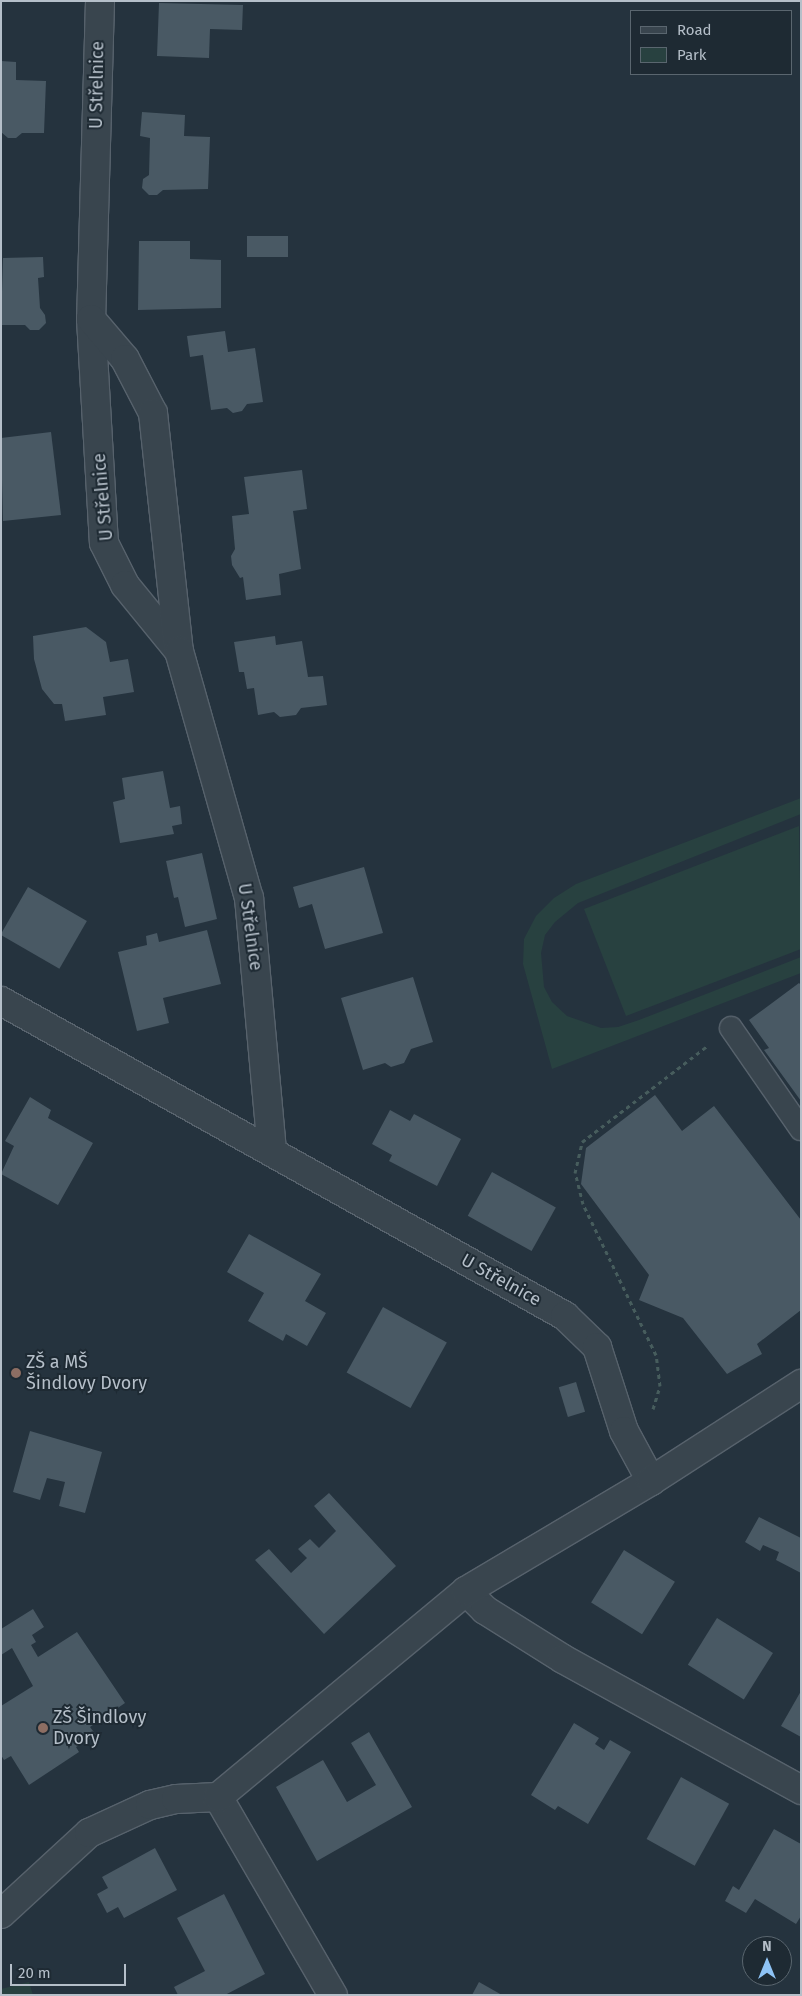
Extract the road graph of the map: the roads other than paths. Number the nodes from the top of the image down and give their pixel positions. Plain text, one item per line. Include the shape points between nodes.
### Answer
1 (100, 1) edge
2 (91, 319) junction
3 (179, 651) junction
4 (1, 1001) edge
5 (731, 1028) road end
6 (801, 1129) edge
7 (272, 1152) junction
8 (801, 1384) edge
9 (651, 1481) junction
10 (466, 1591) junction
11 (801, 1790) edge
12 (218, 1797) junction
13 (1, 1914) edge
14 (333, 1995) edge

1 - 2 street, U Střelnice
2 - 3 street, U Střelnice via 125,359 153,413
2 - 3 street, U Střelnice via 104,543 125,585
3 - 7 street, U Střelnice via 249,898
4 - 7 street, U Střelnice
5 - 6 lane
7 - 9 street, U Střelnice via 564,1316 597,1347 627,1436
8 - 9 street
9 - 10 street
10 - 11 street via 485,1610 563,1659
10 - 12 street
12 - 13 street via 150,1804 89,1833
12 - 14 street

